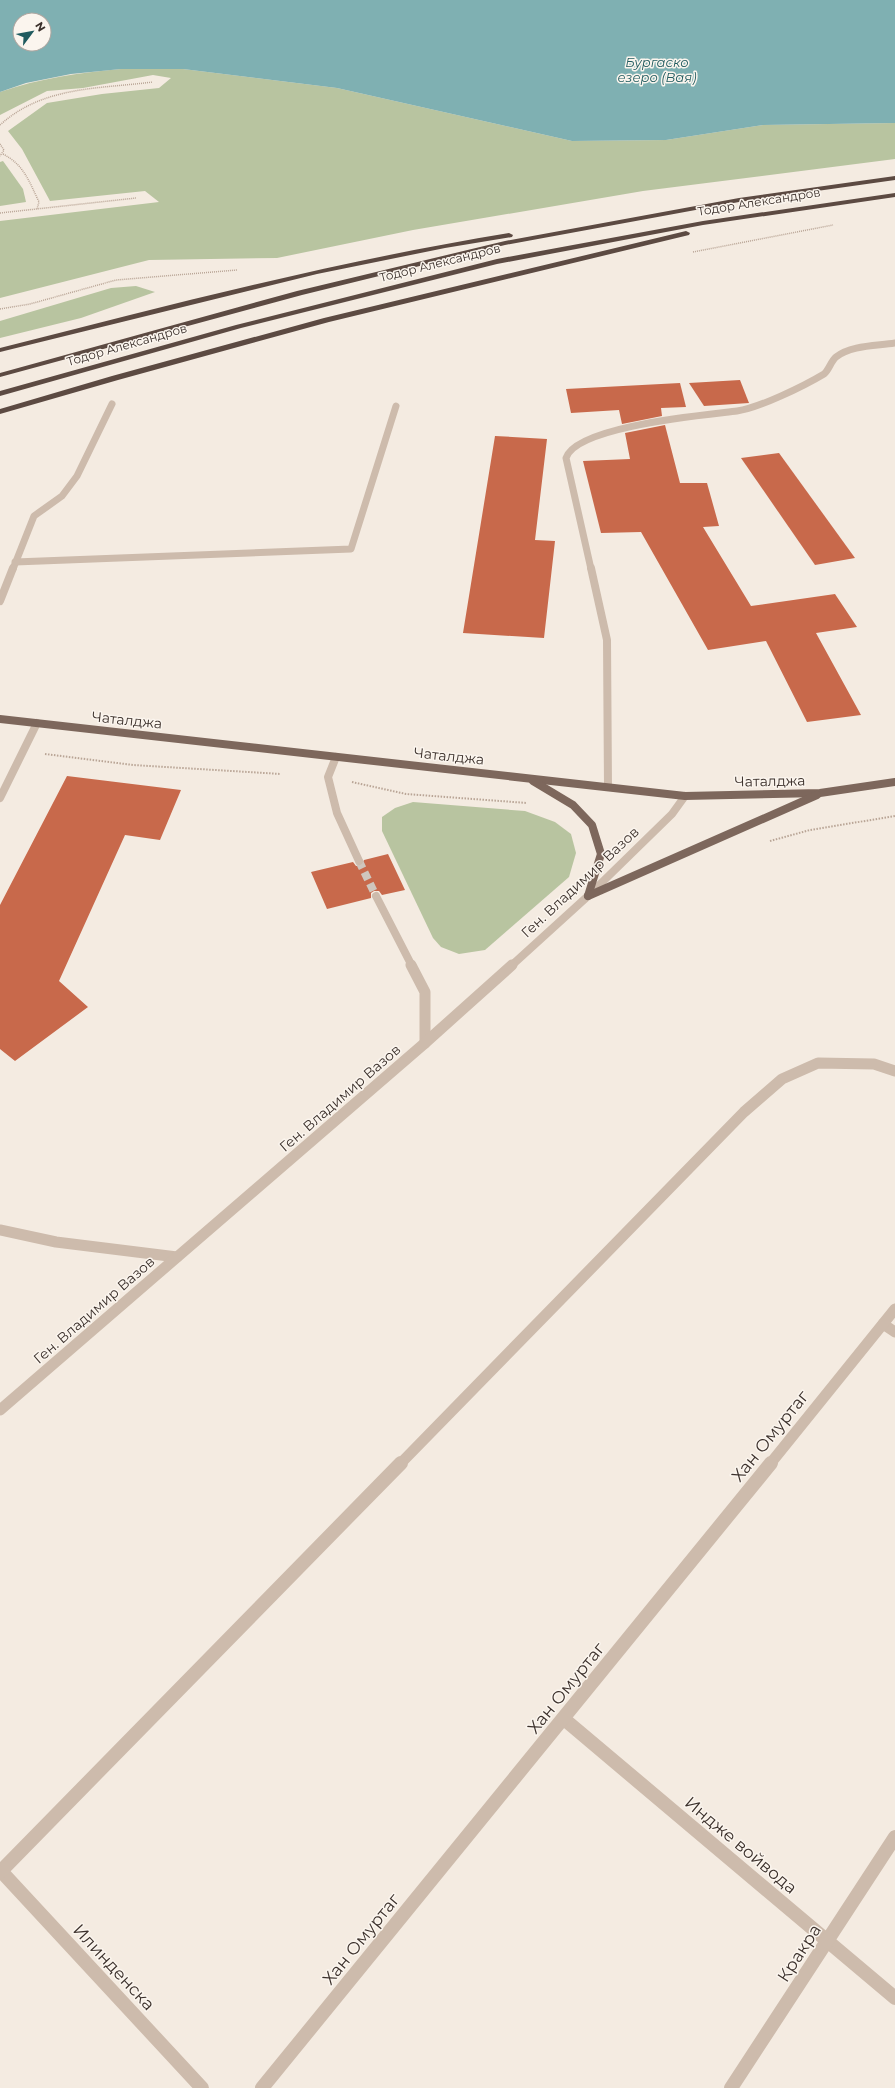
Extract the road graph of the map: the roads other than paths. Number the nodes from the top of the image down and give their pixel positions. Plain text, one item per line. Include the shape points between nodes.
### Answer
1 (895, 178) edge
2 (895, 195) edge
3 (740, 200) junction
4 (756, 214) junction
5 (895, 343) edge
6 (0, 350) edge
7 (0, 375) edge
8 (0, 394) edge
9 (112, 404) dead end
10 (396, 406) dead end
11 (0, 412) edge
12 (15, 562) junction
13 (0, 601) edge
14 (0, 719) edge
15 (37, 723) junction
16 (336, 757) junction
17 (530, 778) junction
18 (895, 782) edge
19 (608, 787) junction
20 (820, 793) junction
21 (685, 796) junction
22 (0, 798) edge
23 (358, 861) tunnel mouth
24 (376, 896) tunnel mouth
25 (588, 896) junction
26 (425, 1043) junction
27 (895, 1071) edge
28 (0, 1230) edge
29 (177, 1257) junction
30 (895, 1309) edge
31 (883, 1324) junction
32 (895, 1332) edge
33 (0, 1410) edge
34 (564, 1719) junction
35 (895, 1838) edge
36 (0, 1871) edge
37 (828, 1942) junction
38 (895, 1998) edge
39 (202, 2088) edge
40 (262, 2088) edge
41 (731, 2088) edge

1 - 3 highway, Тодор Александров
2 - 4 highway, Тодор Александров
3 - 6 highway via 482,239 397,255 258,285
3 - 7 highway, Тодор Александров via 504,243 300,293
4 - 8 highway, Тодор Александров via 510,258 308,308
4 - 11 highway via 641,245 327,320
5 - 19 street via 850,350 836,358 825,373 758,405 741,410 615,429 580,442 568,450 566,458 607,640
9 - 12 street via 77,476 62,496 34,516
10 - 12 street via 351,549
12 - 13 street
14 - 15 main road, Чаталджа
15 - 16 main road, Чаталджа
15 - 22 street
16 - 17 main road, Чаталджа
16 - 23 street via 328,777 337,813
17 - 19 main road, Чаталджа
17 - 25 main road via 573,805 592,825 601,854
18 - 20 main road, Чаталджа
19 - 21 main road, Чаталджа
20 - 21 main road, Чаталджа
20 - 25 main road
21 - 25 street, Ген. Владимир Вазов via 672,814
24 - 26 street via 425,992
25 - 26 street, Ген. Владимир Вазов
26 - 29 street, Ген. Владимир Вазов
27 - 36 street via 874,1064 818,1063 782,1079 744,1112
28 - 29 street via 56,1242
29 - 33 street, Ген. Владимир Вазов
30 - 31 street, Хан Омуртаг
31 - 32 street
31 - 34 street, Хан Омуртаг
34 - 37 street, Индже войвода
34 - 40 street, Хан Омуртаг
35 - 37 street, Кракра
36 - 39 street, Илинденска
37 - 38 street, Индже войвода
37 - 41 street, Кракра

